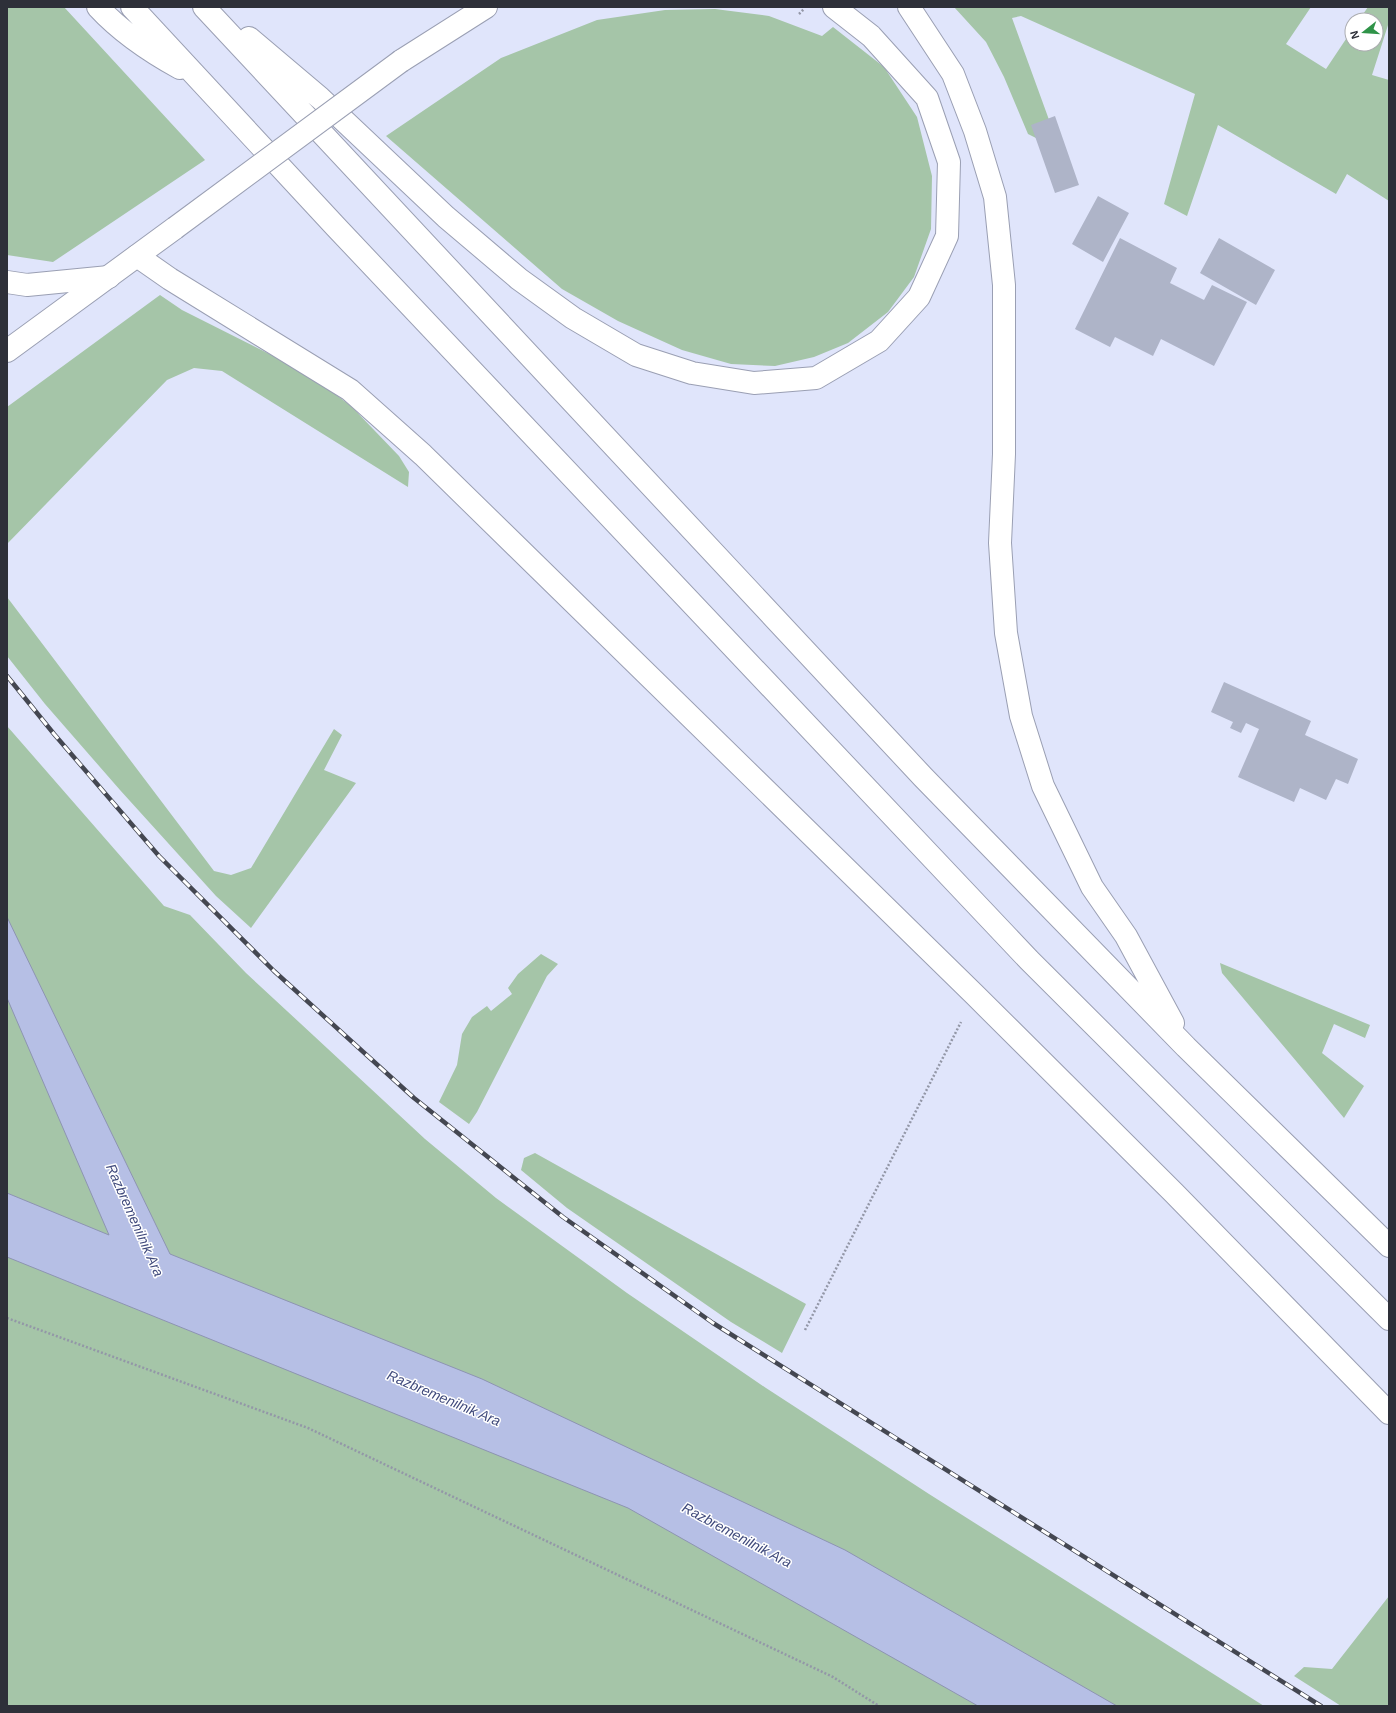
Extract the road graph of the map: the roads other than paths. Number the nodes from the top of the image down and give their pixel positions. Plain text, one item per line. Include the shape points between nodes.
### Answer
1 (98, 7) edge
2 (132, 7) edge
3 (204, 7) edge
4 (212, 7) edge
5 (486, 7) edge
6 (834, 7) edge
7 (909, 7) edge
8 (193, 75) junction
9 (137, 256) junction
10 (109, 277) junction
11 (7, 282) edge
12 (7, 351) edge
13 (1186, 1047) junction
14 (1389, 1246) edge
15 (1389, 1319) edge
16 (1389, 1413) edge

1 - 8 main road via 113,24 149,51
2 - 8 main road
3 - 13 main road via 923,777
4 - 6 main road via 320,98 446,217 519,279 573,318 636,355 692,373 754,383 816,378 879,341 920,297 947,236 949,162 927,98 871,36
5 - 9 main road, bridge via 401,61
7 - 13 main road via 953,74 995,197 1004,285 1004,454 1000,543 1006,634 1021,716 1043,786 1092,887 1126,936
8 - 15 main road via 1029,960
9 - 10 main road
9 - 16 main road via 350,390 424,455 975,994
10 - 11 main road via 27,285
10 - 12 main road
13 - 14 main road

